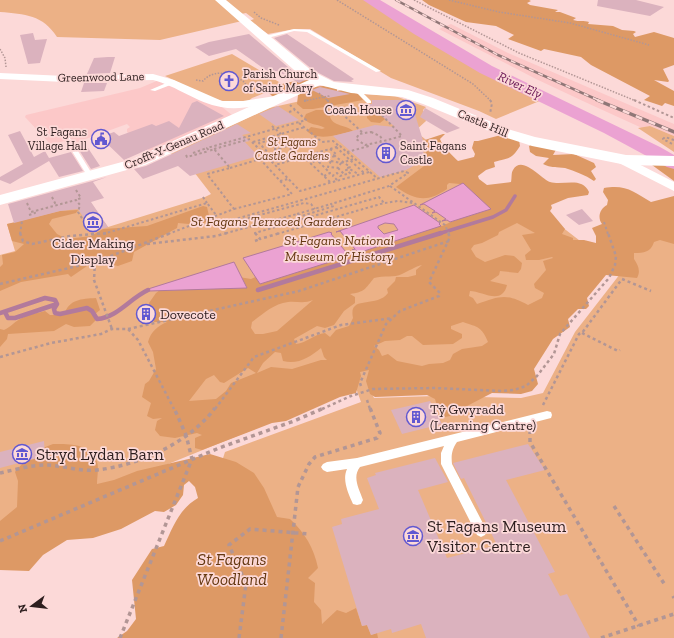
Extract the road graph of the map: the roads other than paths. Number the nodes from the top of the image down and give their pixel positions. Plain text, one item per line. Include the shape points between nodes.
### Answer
1 (220, 0) edge
2 (264, 37) junction
3 (378, 71) dead end
4 (4, 76) edge
5 (318, 80) junction
6 (171, 83) junction
7 (153, 90) dead end
8 (356, 90) junction
9 (289, 100) junction
10 (369, 102) road end
11 (221, 104) junction
12 (240, 116) junction
13 (65, 135) dead end
14 (619, 158) junction
15 (674, 161) edge
16 (91, 177) junction
17 (674, 187) edge
18 (0, 200) edge
19 (544, 411) road end
20 (454, 438) junction
21 (357, 463) junction
22 (327, 467) dead end
23 (357, 500) dead end
24 (481, 531) dead end

1 - 2 street, Castle Hill
2 - 3 lane via 296,30 313,32
2 - 5 street, Castle Hill via 304,72
4 - 6 street, Greenwood Lane via 65,79 145,76
5 - 8 street, Castle Hill
5 - 9 street, Crofft-Y-Genau Road
6 - 7 lane
6 - 11 street, Greenwood Lane
8 - 10 lane
8 - 14 street, Castle Hill via 402,93 532,142
9 - 11 street, Greenwood Lane
9 - 12 street, Crofft-Y-Genau Road
11 - 12 street, Greenwood Lane
12 - 16 street, Crofft-Y-Genau Road via 148,159
13 - 16 lane
14 - 15 street, Castle Hill
14 - 17 street
16 - 18 street, Crofft-Y-Genau Road
19 - 20 lane
20 - 21 lane
20 - 24 lane via 447,447 447,464
21 - 22 lane
21 - 23 lane via 351,469 349,477

